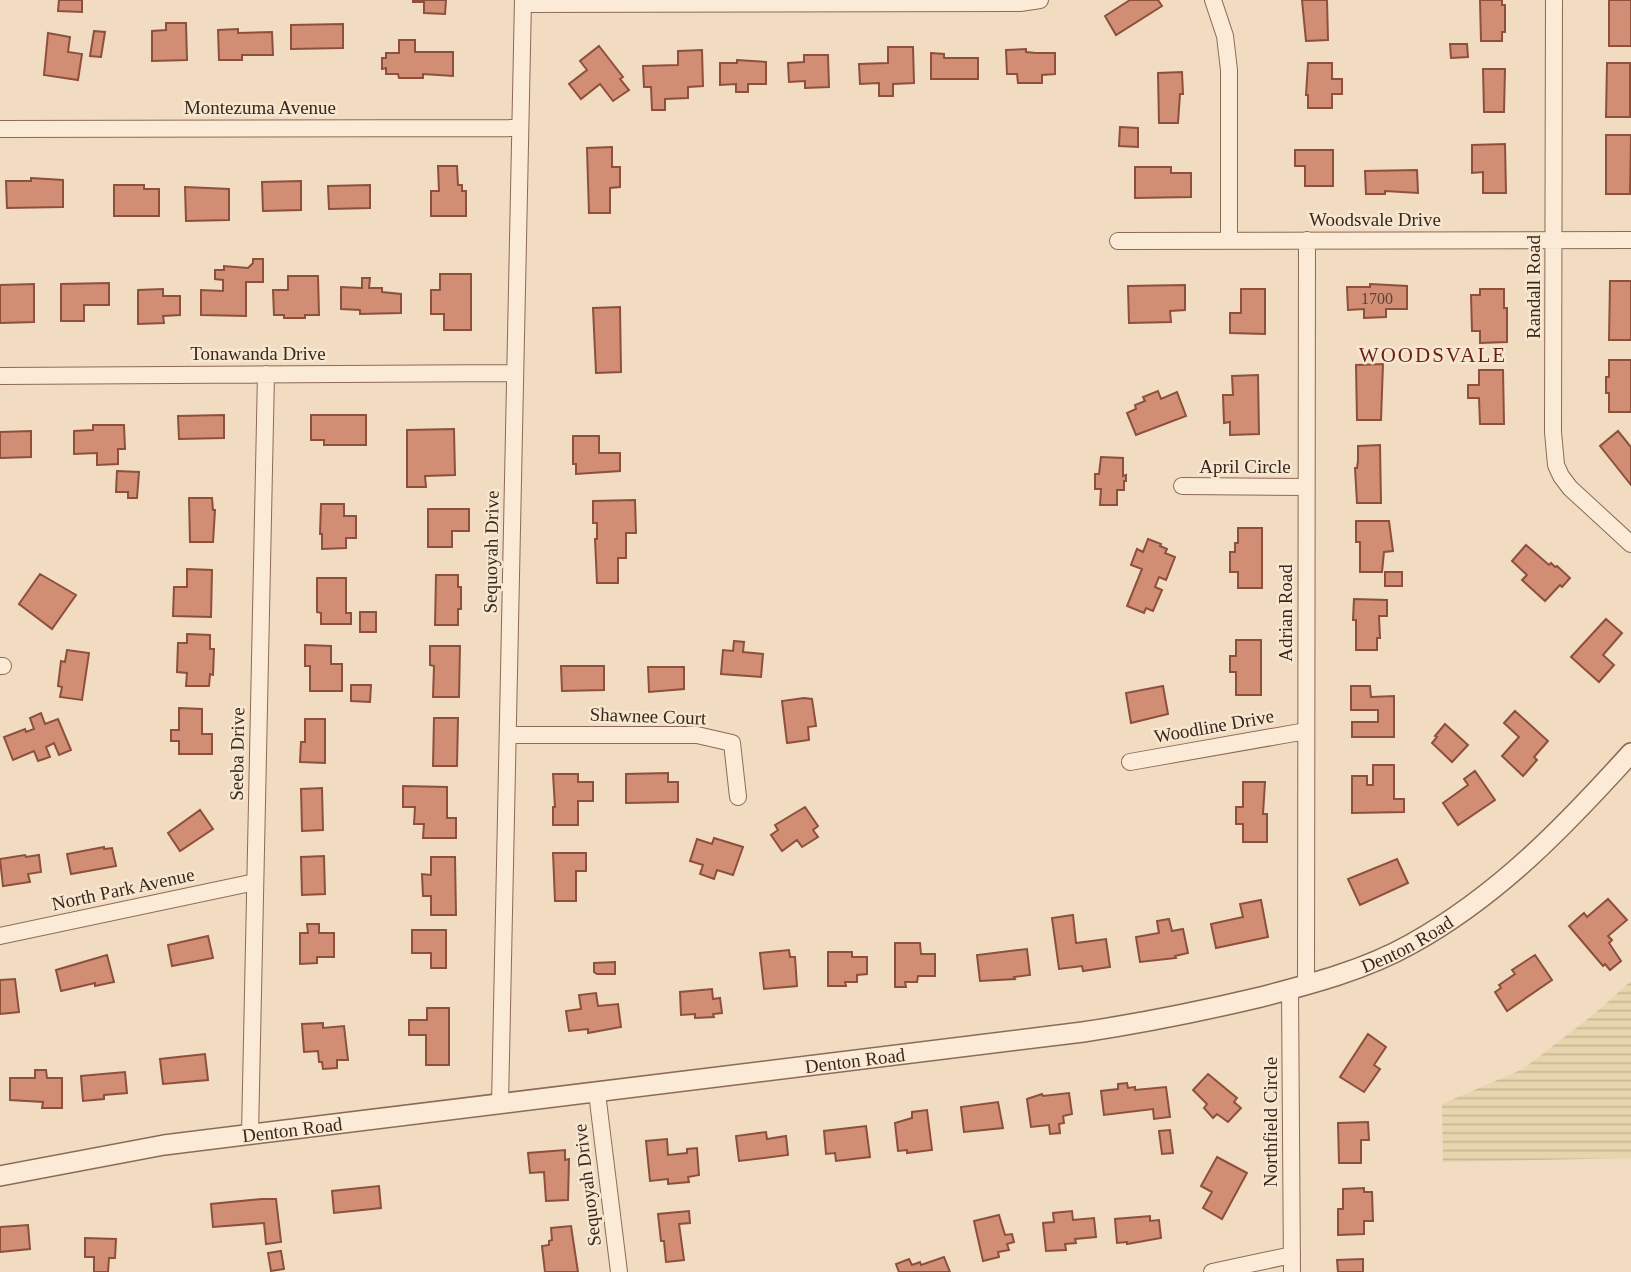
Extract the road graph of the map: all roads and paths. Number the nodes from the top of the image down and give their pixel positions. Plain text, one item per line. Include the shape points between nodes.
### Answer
1 (1040, 0) edge
2 (1213, 0) edge
3 (1554, 0) edge
4 (523, 2) edge
5 (785, 2) edge
6 (520, 128) junction
7 (0, 129) edge
8 (1229, 240) junction
9 (1307, 240) junction
10 (1554, 240) junction
11 (1631, 240) edge
12 (1118, 241) dead end
13 (515, 373) junction
14 (266, 374) junction
15 (0, 376) edge
16 (1182, 486) dead end
17 (1306, 487) junction
18 (1631, 544) edge
19 (1306, 731) junction
20 (508, 735) junction
21 (1631, 753) edge
22 (1130, 762) dead end
23 (738, 797) dead end
24 (255, 882) junction
25 (0, 936) edge
26 (1298, 987) junction
27 (597, 1093) junction
28 (500, 1104) junction
29 (250, 1135) junction
30 (0, 1176) edge
31 (1292, 1255) junction
32 (619, 1272) edge
33 (1212, 1272) edge
34 (1292, 1272) edge

1 - 5 street
2 - 8 street via 1229,62
3 - 10 street, Randall Road
4 - 5 street
4 - 6 street, Sequoyah Drive
6 - 7 street, Montezuma Avenue
6 - 13 street, Sequoyah Drive
8 - 9 street, Woodsvale Drive
8 - 12 street, Woodsvale Drive
9 - 10 street, Woodsvale Drive
9 - 17 street, Adrian Road
10 - 11 street, Woodsvale Drive
10 - 18 street, Randall Road via 1556,465 1570,488
13 - 14 street, Tonawanda Drive
13 - 20 street, Sequoyah Drive
14 - 15 street, Tonawanda Drive
14 - 24 street, Seeba Drive
16 - 17 street, April Circle
17 - 19 street, Adrian Road
19 - 22 street, Woodline Drive
19 - 26 street, Adrian Road
20 - 23 street, Shawnee Court via 697,735 732,743
20 - 28 street, Sequoyah Drive
21 - 26 street, Denton Road via 1550,840 1467,909 1408,946
24 - 25 street, North Park Avenue
24 - 29 street, Seeba Drive
26 - 27 street, Denton Road via 1198,1012 1083,1032
26 - 31 street, Northfield Circle
27 - 28 street, Denton Road
27 - 32 street, Sequoyah Drive
28 - 29 street, Denton Road
29 - 30 street, Denton Road via 164,1145
31 - 33 street
31 - 34 street, Northfield Circle

